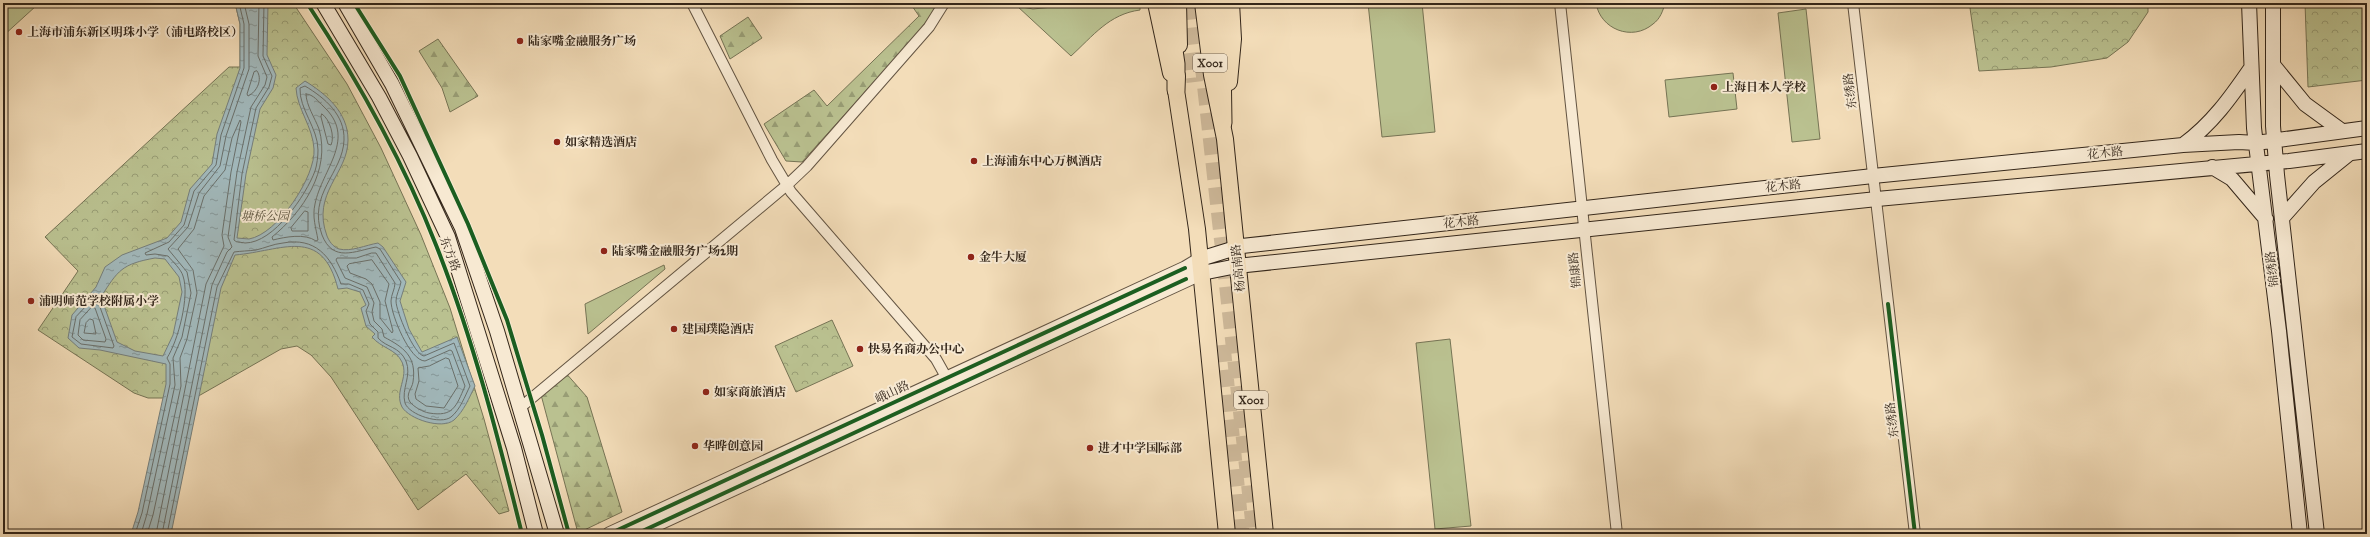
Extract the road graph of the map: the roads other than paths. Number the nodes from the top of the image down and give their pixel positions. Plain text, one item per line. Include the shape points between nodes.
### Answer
1 (345, 3) edge
2 (692, 3) edge
3 (944, 3) edge
4 (1156, 3) edge
5 (1167, 3) edge
6 (1178, 3) edge
7 (1203, 3) edge
8 (1216, 3) edge
9 (1231, 3) edge
10 (1560, 3) edge
11 (1853, 3) edge
12 (2249, 3) edge
13 (2272, 3) edge
14 (325, 7) edge
15 (2274, 66) junction
16 (2251, 68) junction
17 (1176, 90) junction
18 (1223, 123) junction
19 (2367, 128) edge
20 (2342, 131) junction
21 (2275, 139) junction
22 (2256, 143) junction
23 (2183, 145) junction
24 (2367, 151) edge
25 (2350, 153) junction
26 (2277, 161) junction
27 (2259, 163) junction
28 (2212, 167) junction
29 (1873, 176) junction
30 (787, 185) junction
31 (1877, 199) junction
32 (1582, 208) junction
33 (2282, 218) junction
34 (2266, 219) junction
35 (1584, 229) junction
36 (1236, 248) junction
37 (1201, 266) junction
38 (1238, 266) junction
39 (949, 382) junction
40 (521, 407) junction
41 (536, 534) edge
42 (557, 534) edge
43 (609, 534) edge
44 (636, 534) edge
45 (1227, 534) edge
46 (1265, 534) edge
47 (1617, 534) edge
48 (1915, 534) edge
49 (2300, 534) edge
50 (2317, 534) edge

1 - 40 main road, 东方路 via 392,84 462,228
2 - 30 street
3 - 30 street via 925,31 807,166
4 - 17 main road, X001
5 - 17 highway via 1176,64
6 - 17 main road, X001 via 1180,42
7 - 18 main road, 杨高南路 / X001 via 1212,75
8 - 18 highway via 1222,57
9 - 18 main road, X001 via 1233,39
10 - 32 street, 锦康路
11 - 29 street, 东绣路
12 - 16 main road, 锦绣路
13 - 15 main road, 锦绣路
14 - 41 main road, 东方路 via 379,97 448,237 514,448
15 - 20 main road via 2305,104
15 - 21 main road, 锦绣路
16 - 22 main road, 锦绣路
16 - 23 main road via 2220,111 2200,133
17 - 37 main road, X001
18 - 36 main road, 杨高南路 / X001
19 - 20 main road, 花木路
20 - 21 main road, 花木路
21 - 22 main road, 花木路
21 - 26 main road, 锦绣路
22 - 23 main road, 花木路
22 - 27 main road, 锦绣路
23 - 29 main road, 花木路
24 - 25 main road, 花木路
25 - 26 main road, 花木路
25 - 33 main road via 2314,182
26 - 27 main road, 花木路
26 - 33 main road, 锦绣路
27 - 28 main road, 花木路
27 - 34 main road, 锦绣路
28 - 31 main road, 花木路
28 - 34 main road via 2232,178
29 - 31 street, 东绣路
29 - 32 main road, 花木路
30 - 39 street via 798,201 936,359
30 - 40 street
31 - 35 main road, 花木路
31 - 48 street, 东绣路
32 - 35 street, 锦康路
32 - 36 main road, 花木路
33 - 50 main road, 锦绣路
34 - 49 main road, 锦绣路
35 - 38 main road, 花木路
35 - 47 street, 锦康路
36 - 37 main road, 花木路
36 - 38 main road, 杨高南路 / X001
37 - 38 main road, 花木路
37 - 39 street, 峨山路 via 1185,268
37 - 45 main road, X001
38 - 46 main road, 杨高南路 / X001
39 - 43 street, 峨山路
39 - 44 street, 峨山路
40 - 42 main road, 东方路

